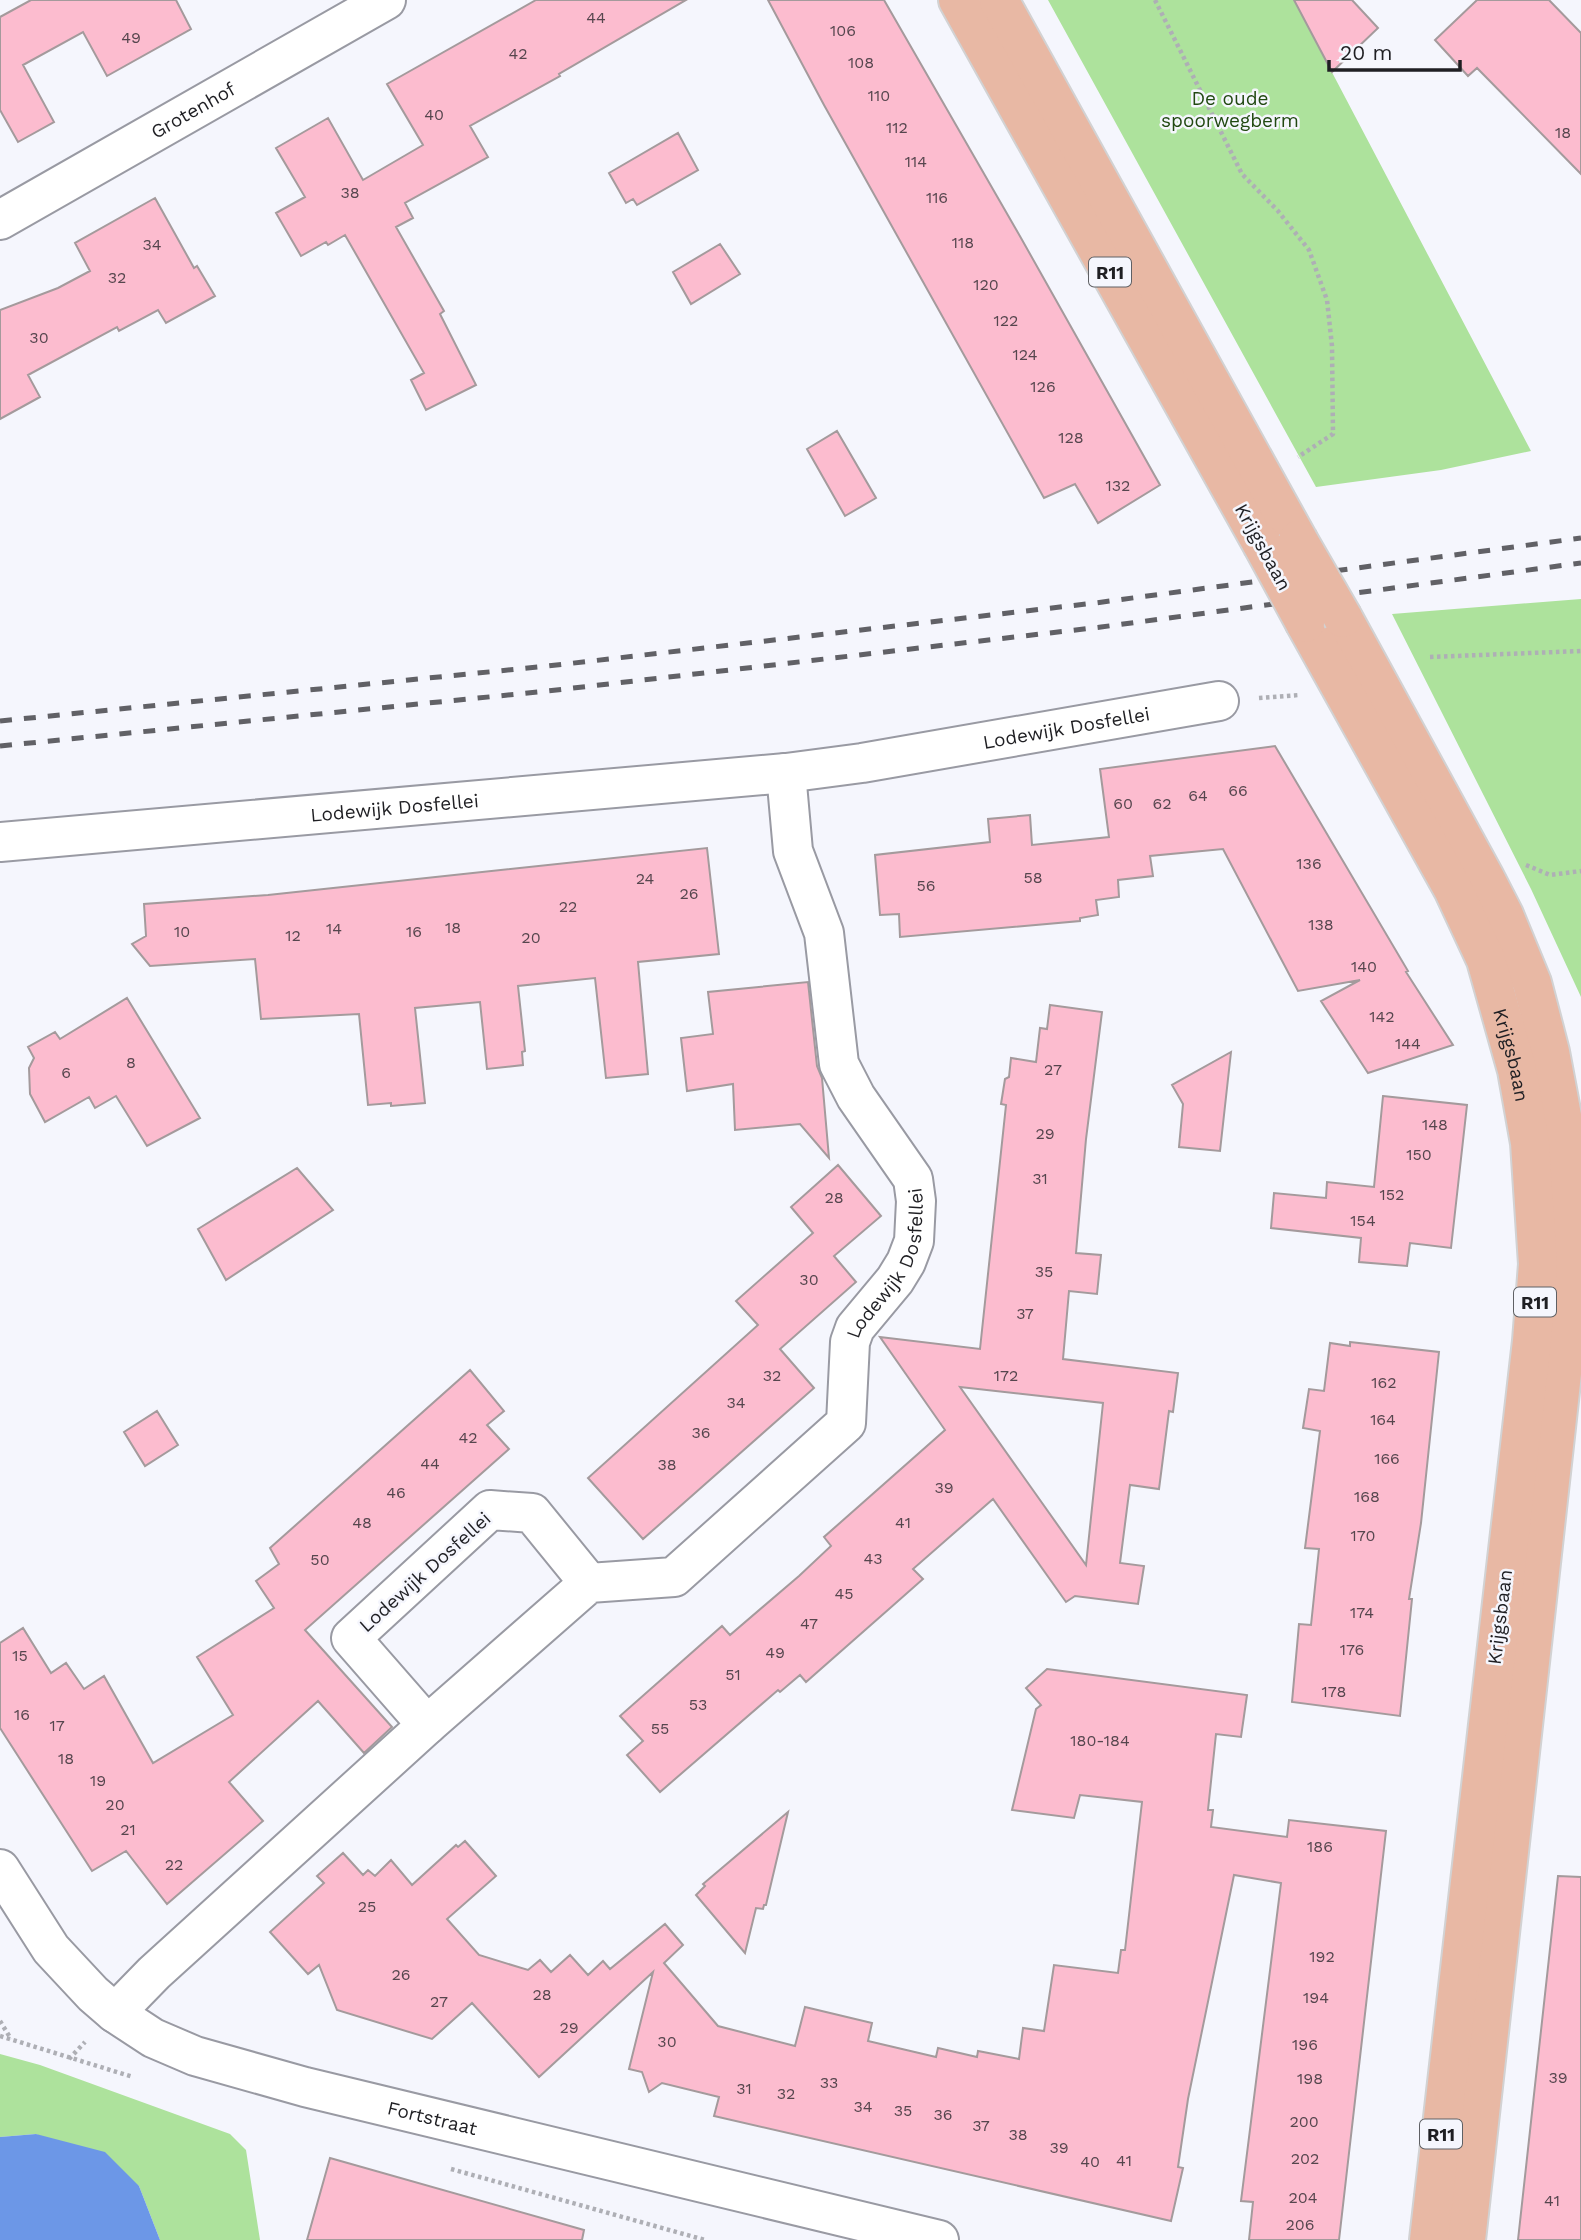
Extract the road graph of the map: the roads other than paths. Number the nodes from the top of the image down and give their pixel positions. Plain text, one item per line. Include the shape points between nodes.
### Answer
1 (386, 0) edge
2 (958, 0) edge
3 (999, 0) edge
4 (0, 220) edge
5 (1280, 542) junction
6 (1219, 701) dead end
7 (786, 773) junction
8 (0, 842) edge
9 (589, 1583) junction
10 (427, 1725) junction
11 (0, 1869) edge
12 (115, 2012) junction
13 (939, 2240) edge
14 (1429, 2240) edge
15 (1466, 2240) edge

1 - 4 street, Grotenhof
2 - 5 main road, Krijgsbaan / R11
3 - 5 main road, Krijgsbaan / R11
5 - 14 main road, Krijgsbaan / R11, bridge via 1305,623 1453,889 1486,960 1517,1070 1530,1143 1538,1264 1532,1341
5 - 15 main road, Krijgsbaan / R11, bridge via 1343,618 1504,915 1532,983 1565,1132 1571,1277 1565,1346
6 - 7 street, Lodewijk Dosfellei
7 - 8 street, Lodewijk Dosfellei
7 - 9 street, Lodewijk Dosfellei via 793,851 824,933 839,1064 856,1097 913,1179 914,1241 895,1280 855,1328 850,1342 846,1423 674,1577
9 - 10 street
9 - 10 street, Lodewijk Dosfellei via 532,1513 490,1510 351,1638
10 - 12 street
11 - 12 street, Fortstraat via 51,1949
12 - 13 street, Fortstraat via 153,2038 195,2056 293,2084

